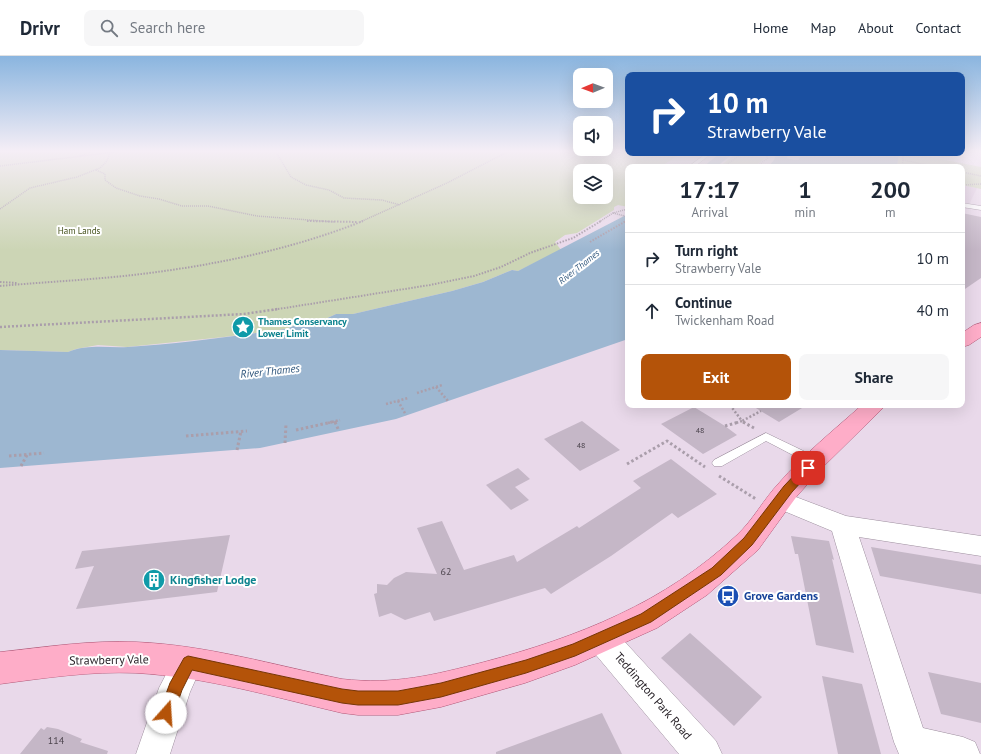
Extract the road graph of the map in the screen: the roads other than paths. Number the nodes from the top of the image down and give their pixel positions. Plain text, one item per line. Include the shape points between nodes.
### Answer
1 (965, 206) edge
2 (971, 207) junction
3 (981, 208) edge
4 (968, 214) dead end
5 (981, 329) edge
6 (965, 340) edge
7 (872, 408) edge
8 (814, 461) junction
9 (715, 469) road end
10 (777, 504) junction
11 (843, 525) junction
12 (981, 546) edge
13 (602, 639) junction
14 (188, 663) junction
15 (0, 668) edge
16 (153, 754) edge
17 (703, 754) edge
18 (964, 754) edge

1 - 2 lane
2 - 3 lane
2 - 4 lane
5 - 6 main road
7 - 8 main road, Strawberry Vale
8 - 9 lane via 766,436
8 - 10 main road, Strawberry Vale
10 - 11 street
10 - 13 main road, Strawberry Vale via 748,542 717,571 646,618
11 - 12 street
11 - 18 street via 911,742
13 - 14 main road, Strawberry Vale via 526,667 441,690 398,698 342,696
13 - 17 street, Teddington Park Road
14 - 15 main road, Strawberry Vale via 124,658 70,660
14 - 16 street via 175,688

